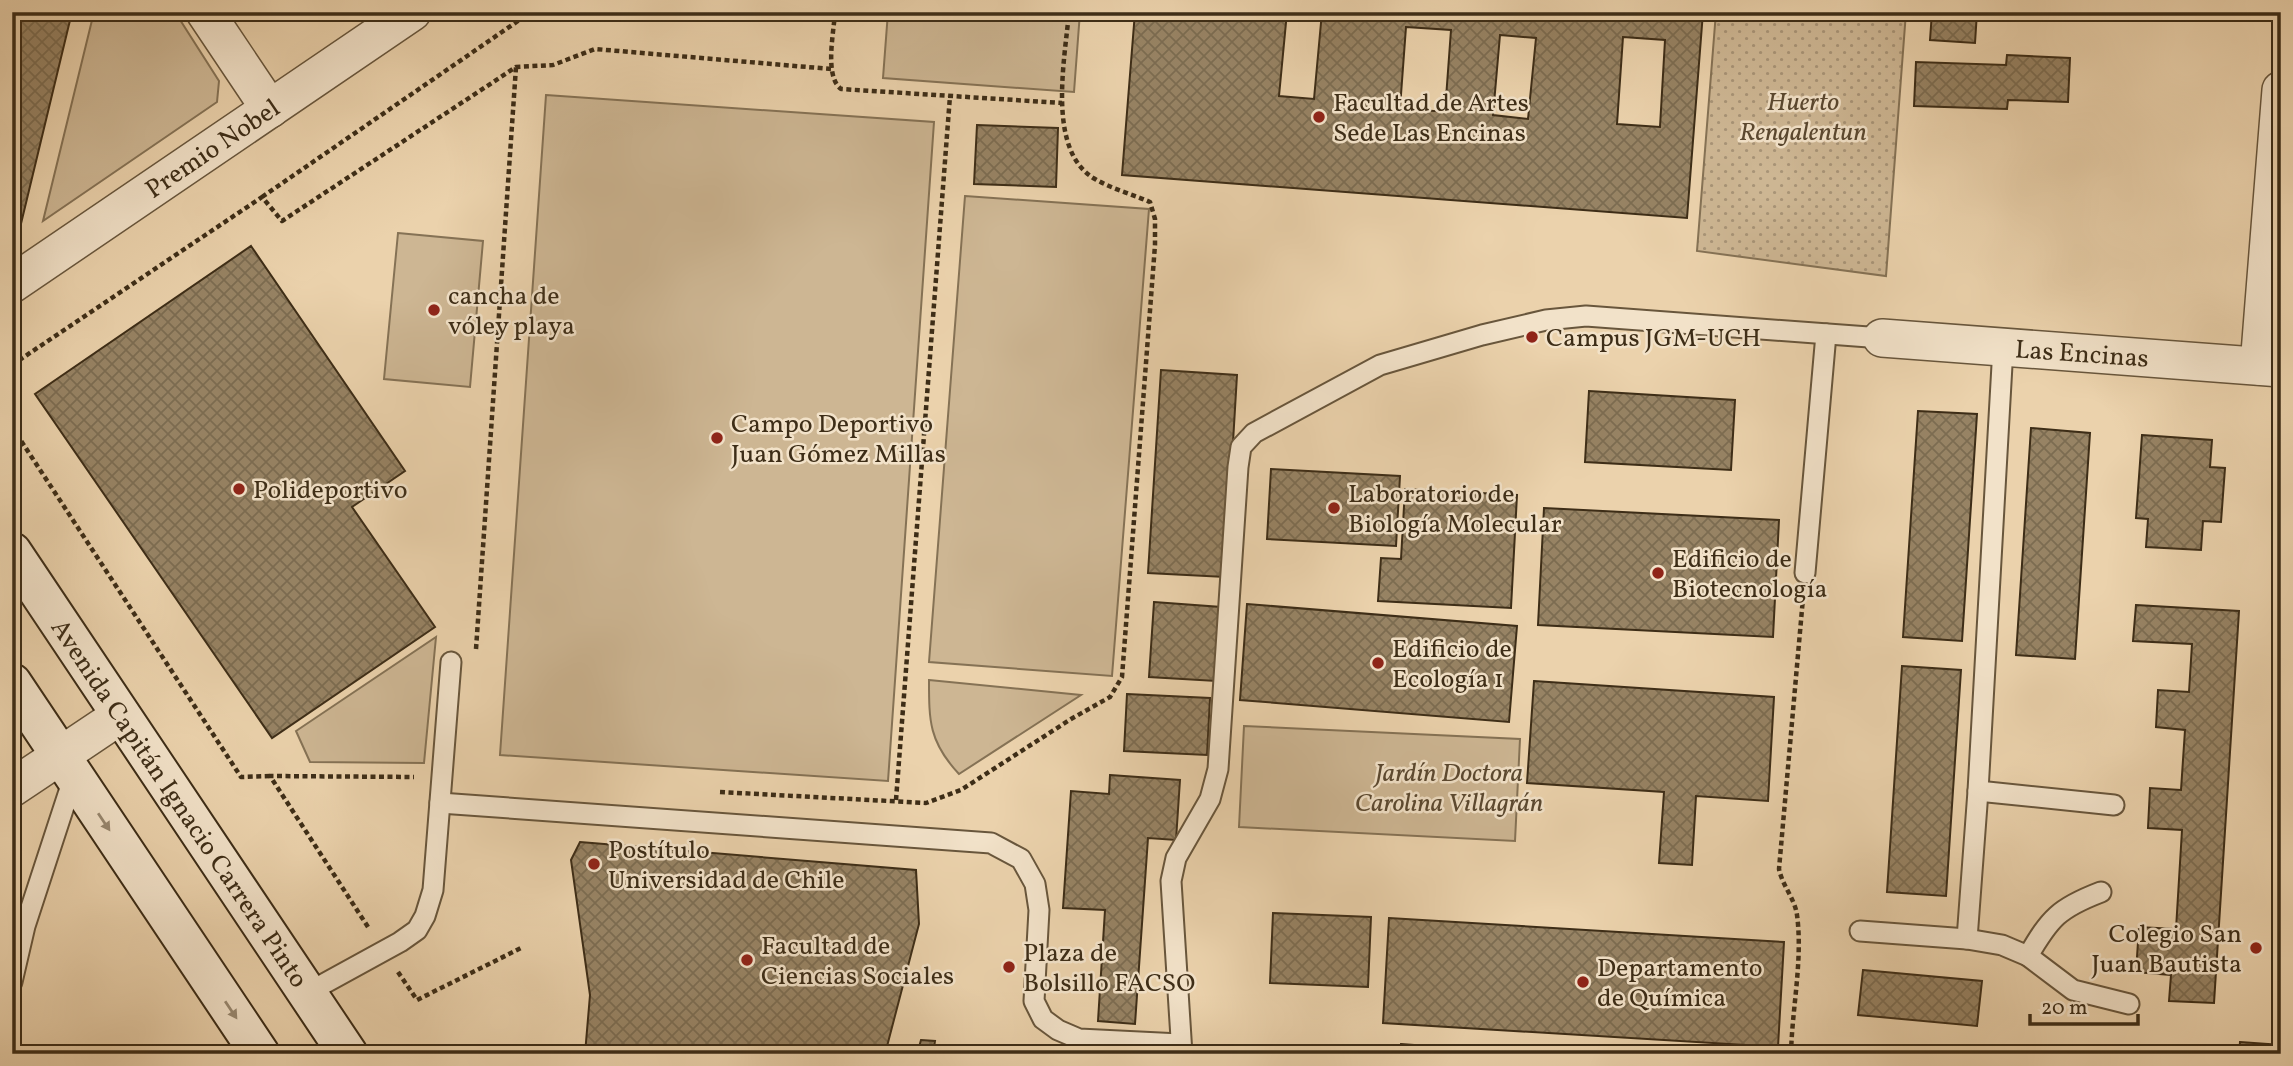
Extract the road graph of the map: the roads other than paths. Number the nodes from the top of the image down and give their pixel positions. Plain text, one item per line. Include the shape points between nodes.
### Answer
1 (205, 12) edge
2 (412, 12) edge
3 (2281, 90) edge
4 (270, 109) junction
5 (12, 284) edge
6 (1826, 334) junction
7 (1882, 338) joint
8 (2003, 347) junction
9 (2270, 367) edge
10 (12, 552) edge
11 (1805, 573) road end
12 (451, 662) dead end
13 (12, 683) edge
14 (121, 715) junction
15 (67, 767) junction
16 (14, 785) edge
17 (1978, 790) junction
18 (440, 803) junction
19 (2114, 805) dead end
20 (2101, 892) dead end
21 (1860, 931) dead end
22 (1967, 939) junction
23 (2028, 956) junction
24 (12, 982) edge
25 (307, 993) junction
26 (2129, 1004) dead end
27 (1181, 1049) edge
28 (260, 1054) edge
29 (348, 1054) edge

1 - 4 street
2 - 4 street, Premio Nobel
3 - 9 street
4 - 5 street, Premio Nobel
6 - 7 lane
6 - 11 lane
6 - 27 lane via 1586,316 1546,320 1380,365 1254,433 1241,447 1218,769 1210,799 1176,858 1171,881
7 - 8 street, Las Encinas
8 - 9 street, Las Encinas
8 - 17 lane
10 - 14 street, Avenida Capitán Ignacio Carrera Pinto
12 - 18 lane
13 - 15 street
14 - 15 street
14 - 25 street, Avenida Capitán Ignacio Carrera Pinto
15 - 16 street
15 - 24 lane
15 -> 28 street
17 - 19 lane
17 - 22 lane
18 - 25 lane via 433,890 417,930
18 - 27 lane via 991,843 1021,859 1035,884 1040,910 1034,1001 1043,1019 1079,1038
20 - 23 lane via 2075,902 2046,924
21 - 22 lane
22 - 23 lane via 2002,945
23 - 26 lane via 2073,990
25 - 29 street, Avenida Capitán Ignacio Carrera Pinto

